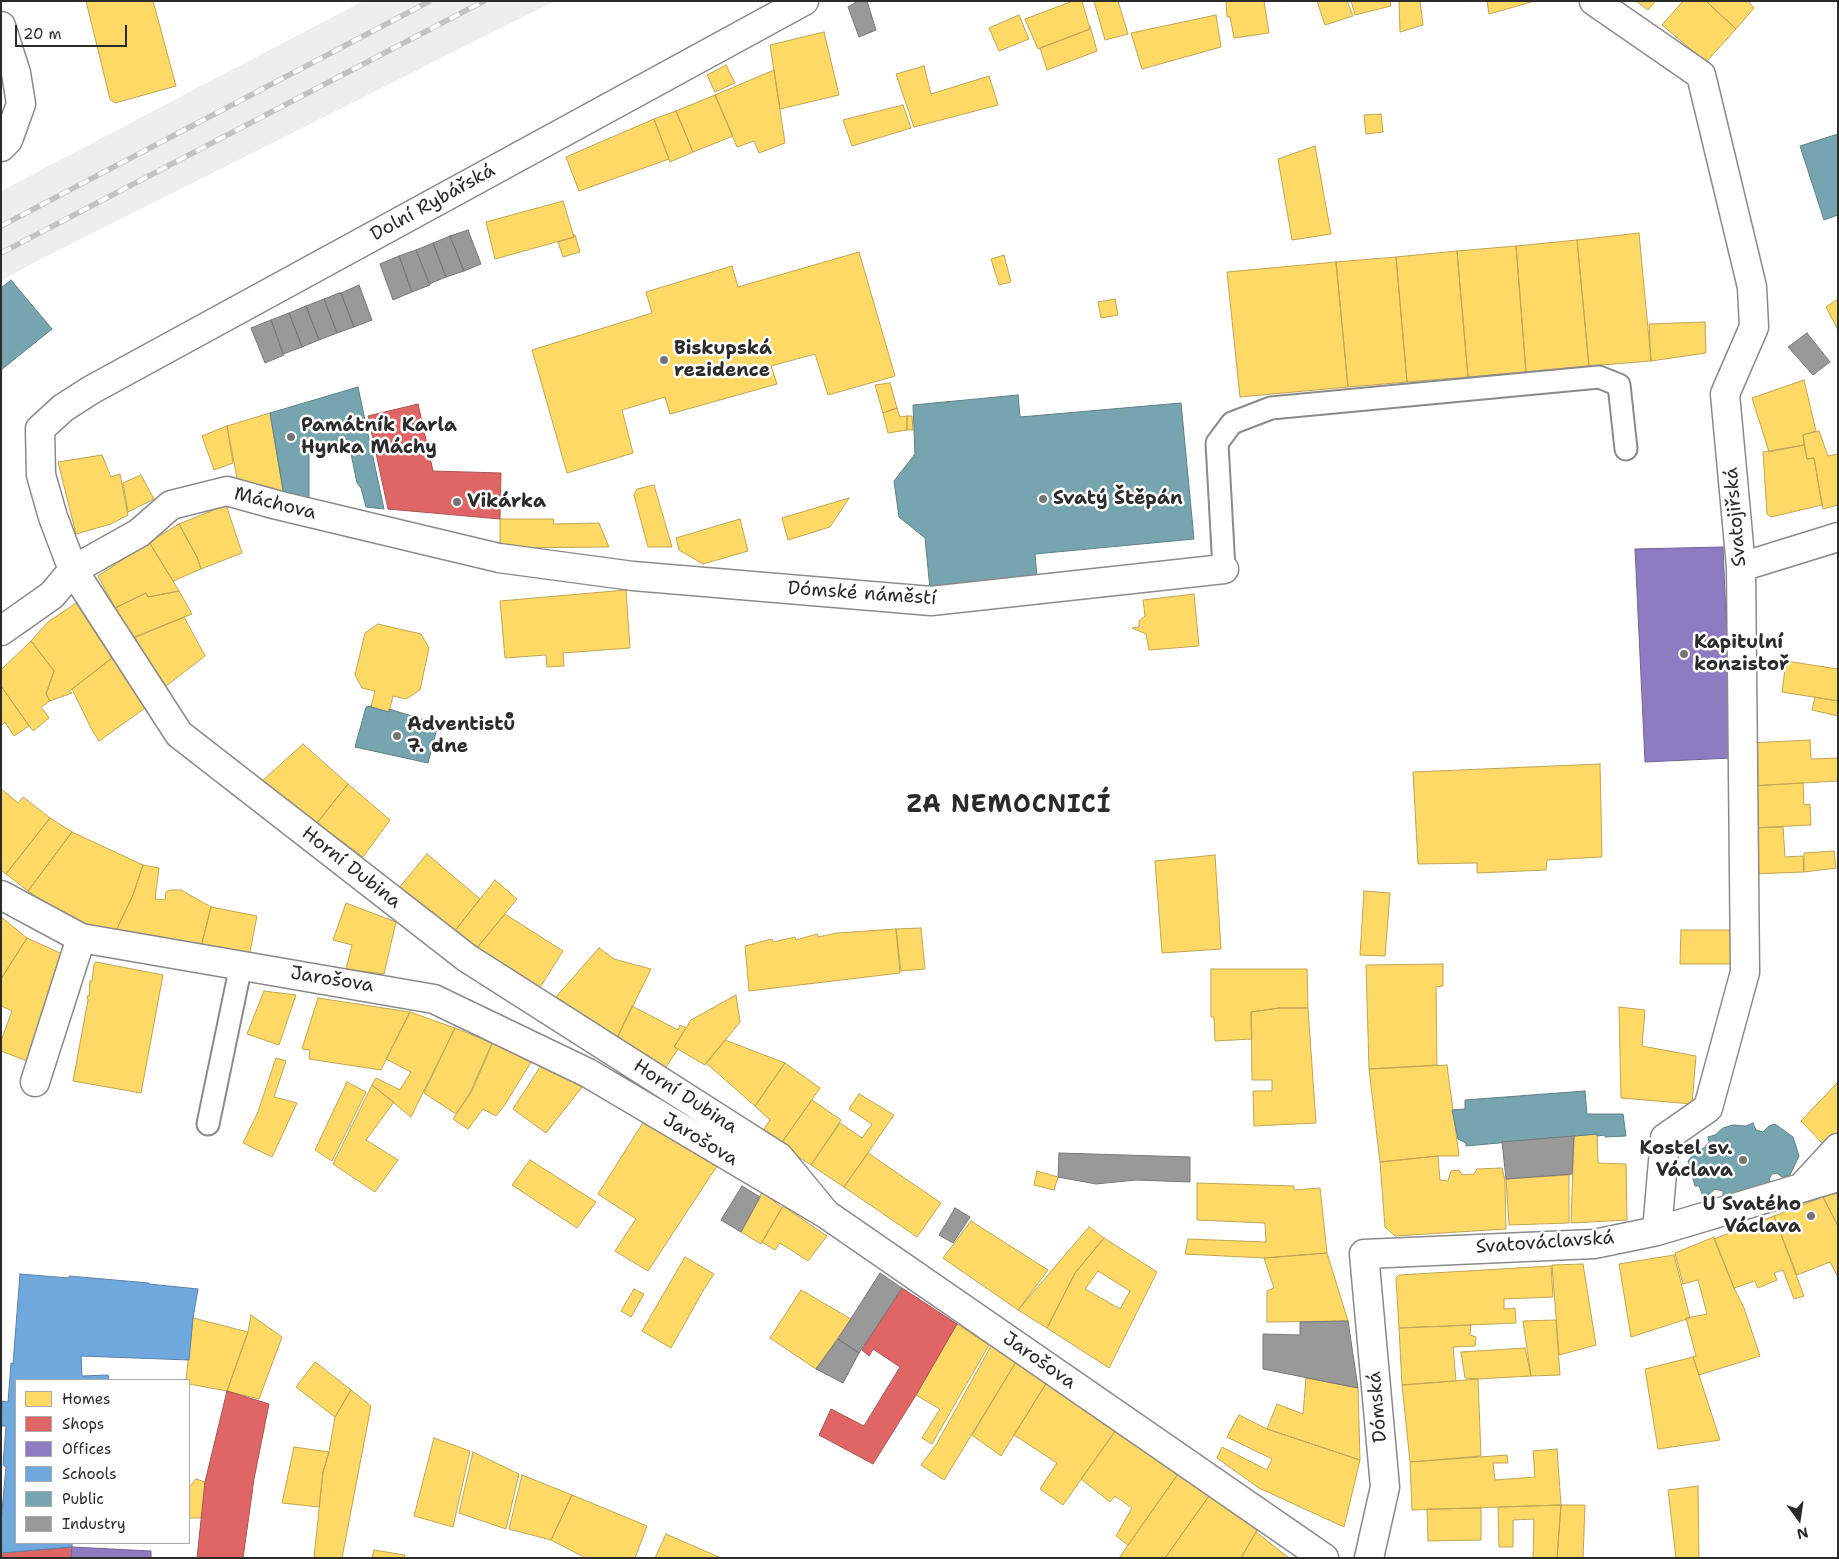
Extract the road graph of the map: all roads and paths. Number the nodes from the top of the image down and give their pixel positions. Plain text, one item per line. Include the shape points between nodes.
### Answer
1 (804, 1) edge
2 (1594, 1) edge
3 (1, 26) edge
4 (1, 147) edge
5 (63, 408) joint
6 (1626, 449) dead end
7 (1838, 537) edge
8 (499, 558) joint
9 (1741, 567) junction
10 (1224, 569) joint
11 (73, 570) junction
12 (1, 631) edge
13 (1, 894) edge
14 (82, 938) junction
15 (240, 965) junction
16 (35, 1082) dead end
17 (208, 1124) dead end
18 (1838, 1148) edge
19 (1838, 1177) edge
20 (1801, 1189) junction
21 (826, 1214) junction
22 (1658, 1231) junction
23 (1364, 1254) joint
24 (1324, 1558) edge
25 (1369, 1558) edge

1 - 5 street, Dolní Rybářská
2 - 9 street, Svatojiřská via 1701,75 1752,287 1754,327 1725,394
3 - 4 street via 16,73 21,104 8,140
5 - 11 street, Horní Dubina via 40,429 41,476 52,517
6 - 10 lane via 1619,385 1599,377 1271,408 1232,423 1217,443
7 - 9 street
8 - 10 street, Dómské náměstí via 633,576 931,601
8 - 11 street, Máchova via 227,491 171,505 139,533
9 - 22 street, Svatojiřská via 1745,972 1708,1108 1665,1138
11 - 12 street, Máchova via 52,595
11 - 21 street, Horní Dubina via 179,734 467,958 779,1157
13 - 14 street, Jarošova
14 - 15 street, Jarošova
14 - 16 street
15 - 17 lane
15 - 21 street, Jarošova via 434,998 588,1072
18 - 20 street
19 - 20 street, Svatováclavská
20 - 22 street, Svatováclavská
21 - 24 street, Jarošova
22 - 23 street, Svatováclavská via 1594,1244
23 - 25 street, Dómská via 1385,1487

